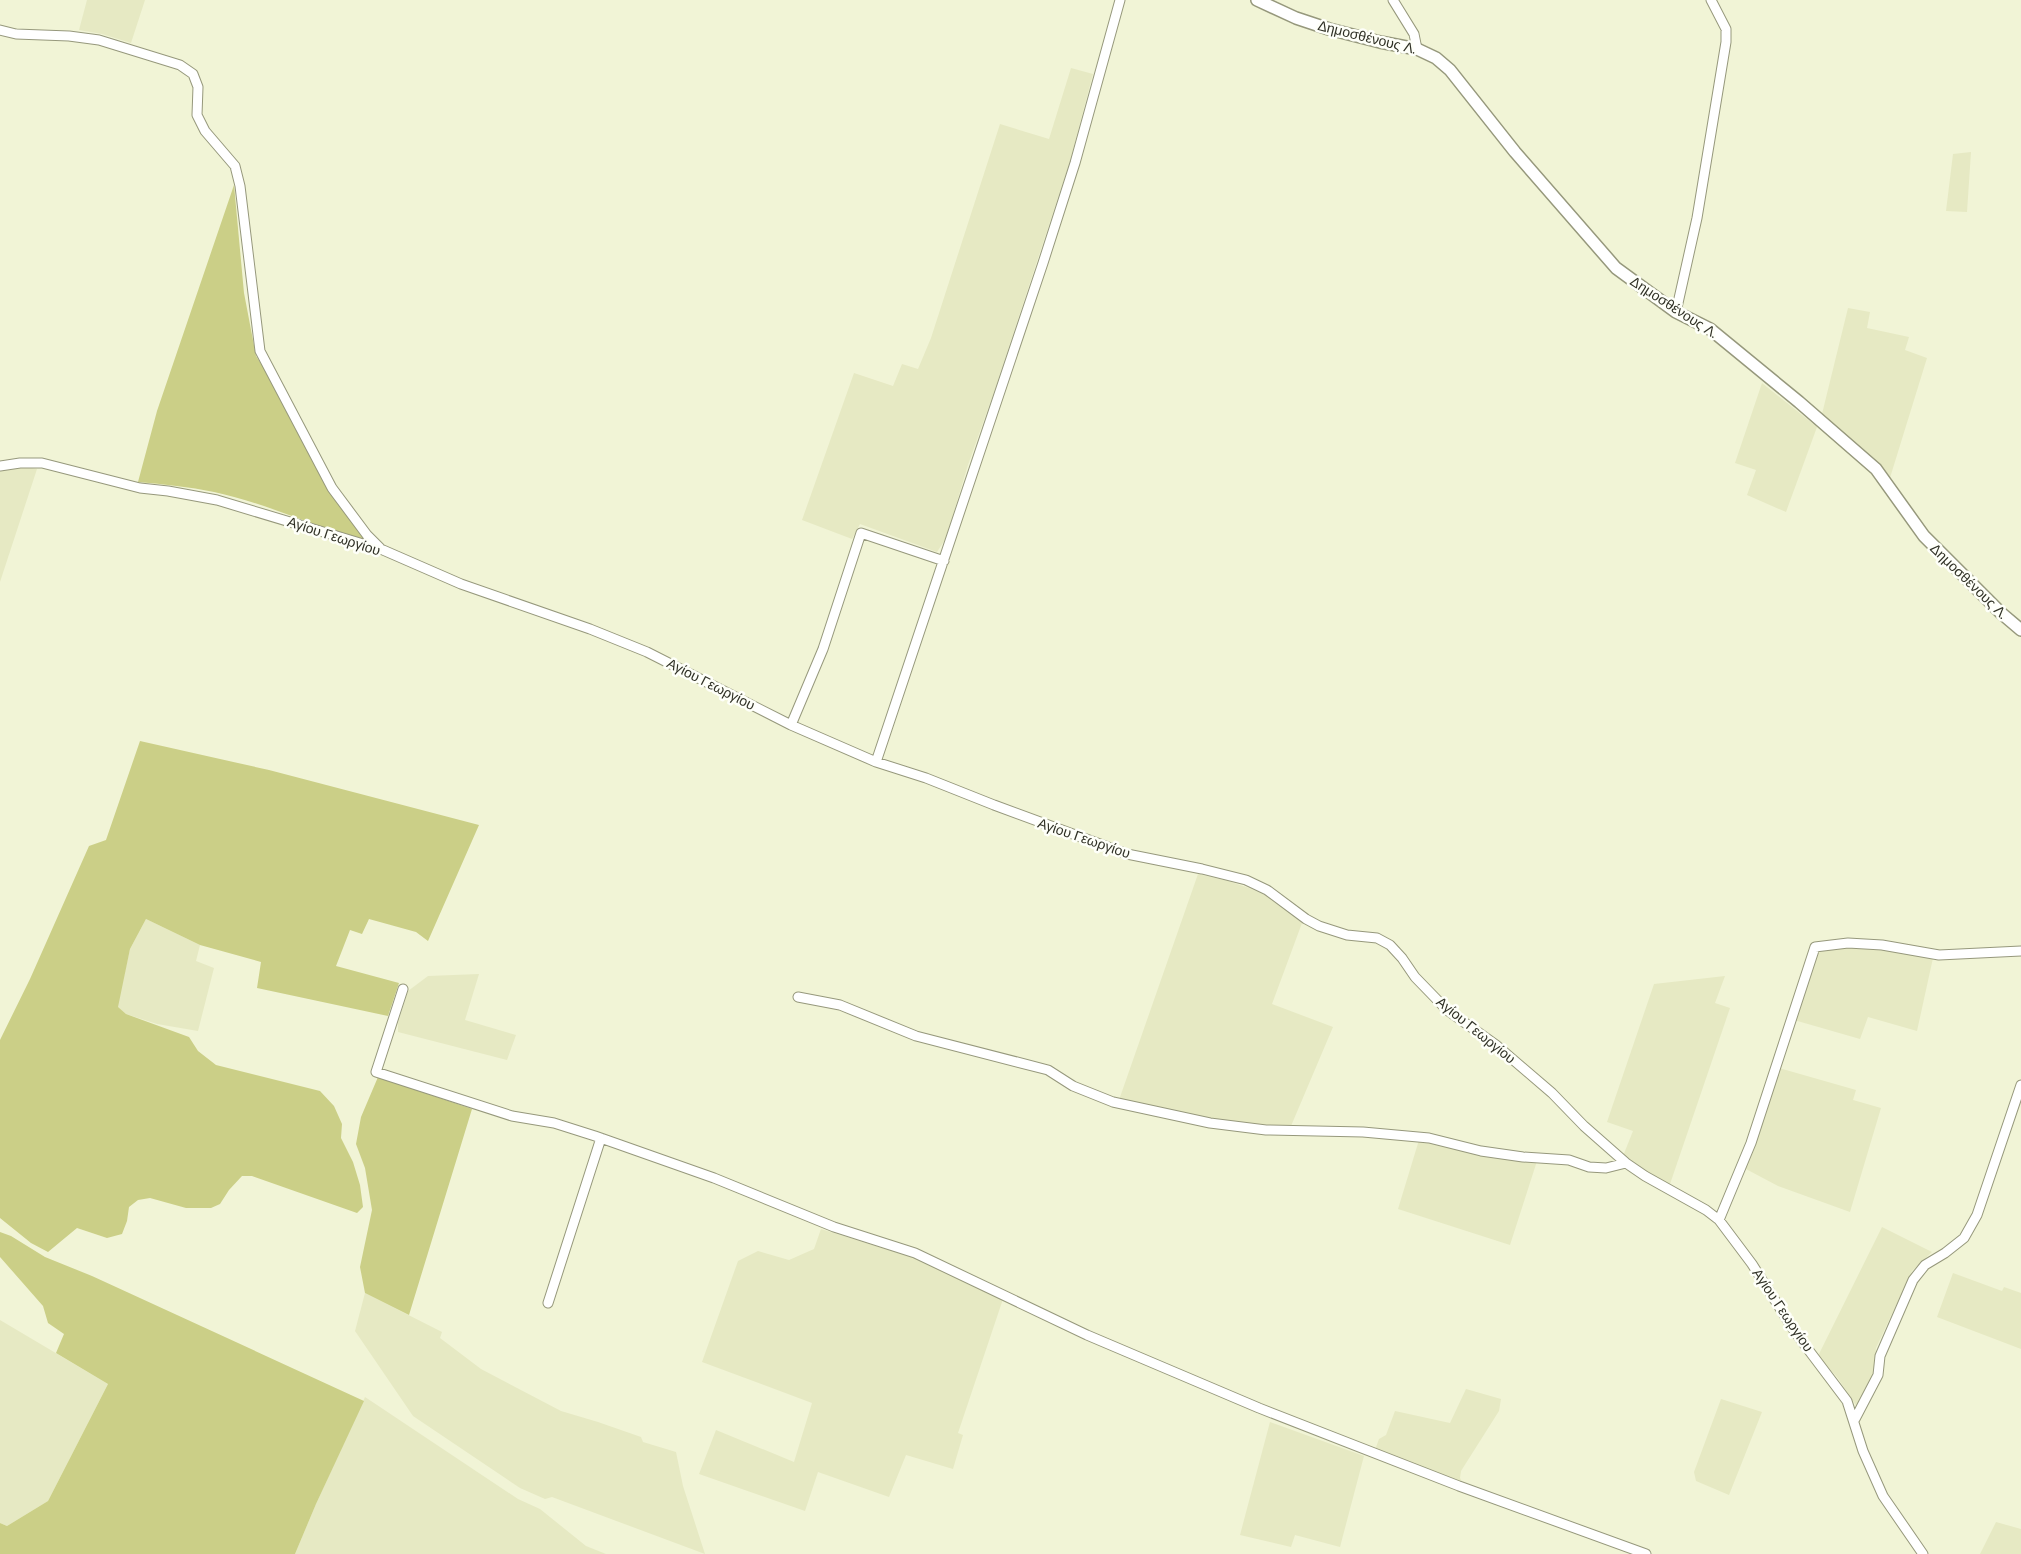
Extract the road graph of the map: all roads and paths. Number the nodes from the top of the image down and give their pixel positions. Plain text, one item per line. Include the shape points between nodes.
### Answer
1 (1120, 0) edge
2 (1257, 0) edge
3 (1392, 0) edge
4 (1711, 0) edge
5 (0, 30) edge
6 (1417, 48) junction
7 (1676, 312) junction
8 (0, 466) edge
9 (383, 550) junction
10 (944, 561) junction
11 (2021, 630) edge
12 (791, 725) junction
13 (876, 762) junction
14 (2021, 951) edge
15 (403, 989) dead end
16 (798, 997) dead end
17 (2021, 1085) edge
18 (601, 1138) junction
19 (1626, 1163) junction
20 (1719, 1220) junction
21 (548, 1303) dead end
22 (1855, 1419) junction
23 (1646, 1554) edge
24 (1923, 1554) edge

1 - 10 street via 1049,244
2 - 6 street, Δημοσθένους Λ. via 1329,29
3 - 6 street via 1414,34
4 - 7 street via 1726,29 1726,42 1697,218
5 - 9 street via 100,40 180,65 193,74 198,87 197,115 205,132 235,166 240,186 260,351 332,488 367,535
6 - 7 street, Δημοσθένους Λ. via 1450,70 1515,152 1616,268
7 - 11 street, Δημοσθένους Λ. via 1710,329 1876,469 1924,536
8 - 9 street, Αγίου Γεωργίου via 42,464 140,488 216,500
9 - 12 street, Αγίου Γεωργίου via 461,584 647,652
10 - 12 street via 861,533 826,641
10 - 13 street
12 - 13 street, Αγίου Γεωργίου
13 - 19 street, Αγίου Γεωργίου via 1127,854 1246,880 1267,890 1319,926 1347,935 1377,938 1390,945 1447,1010 1496,1045
14 - 20 street via 1939,955 1882,944 1814,947 1751,1144
15 - 18 street via 376,1072 512,1116 554,1123
16 - 19 street via 840,1005 916,1036 1048,1070 1073,1086 1113,1102 1201,1122 1266,1130 1353,1131 1429,1138 1515,1156 1569,1160 1589,1167 1606,1168
17 - 22 street via 1977,1215 1964,1238 1925,1265 1913,1280 1880,1356 1878,1375
18 - 21 street
18 - 23 street via 714,1178 834,1227 915,1253 1087,1335 1259,1408
19 - 20 street, Αγίου Γεωργίου
20 - 22 street, Αγίου Γεωργίου via 1740,1246 1795,1332 1848,1401
22 - 24 street, Αγίου Γεωργίου via 1863,1451 1883,1496

